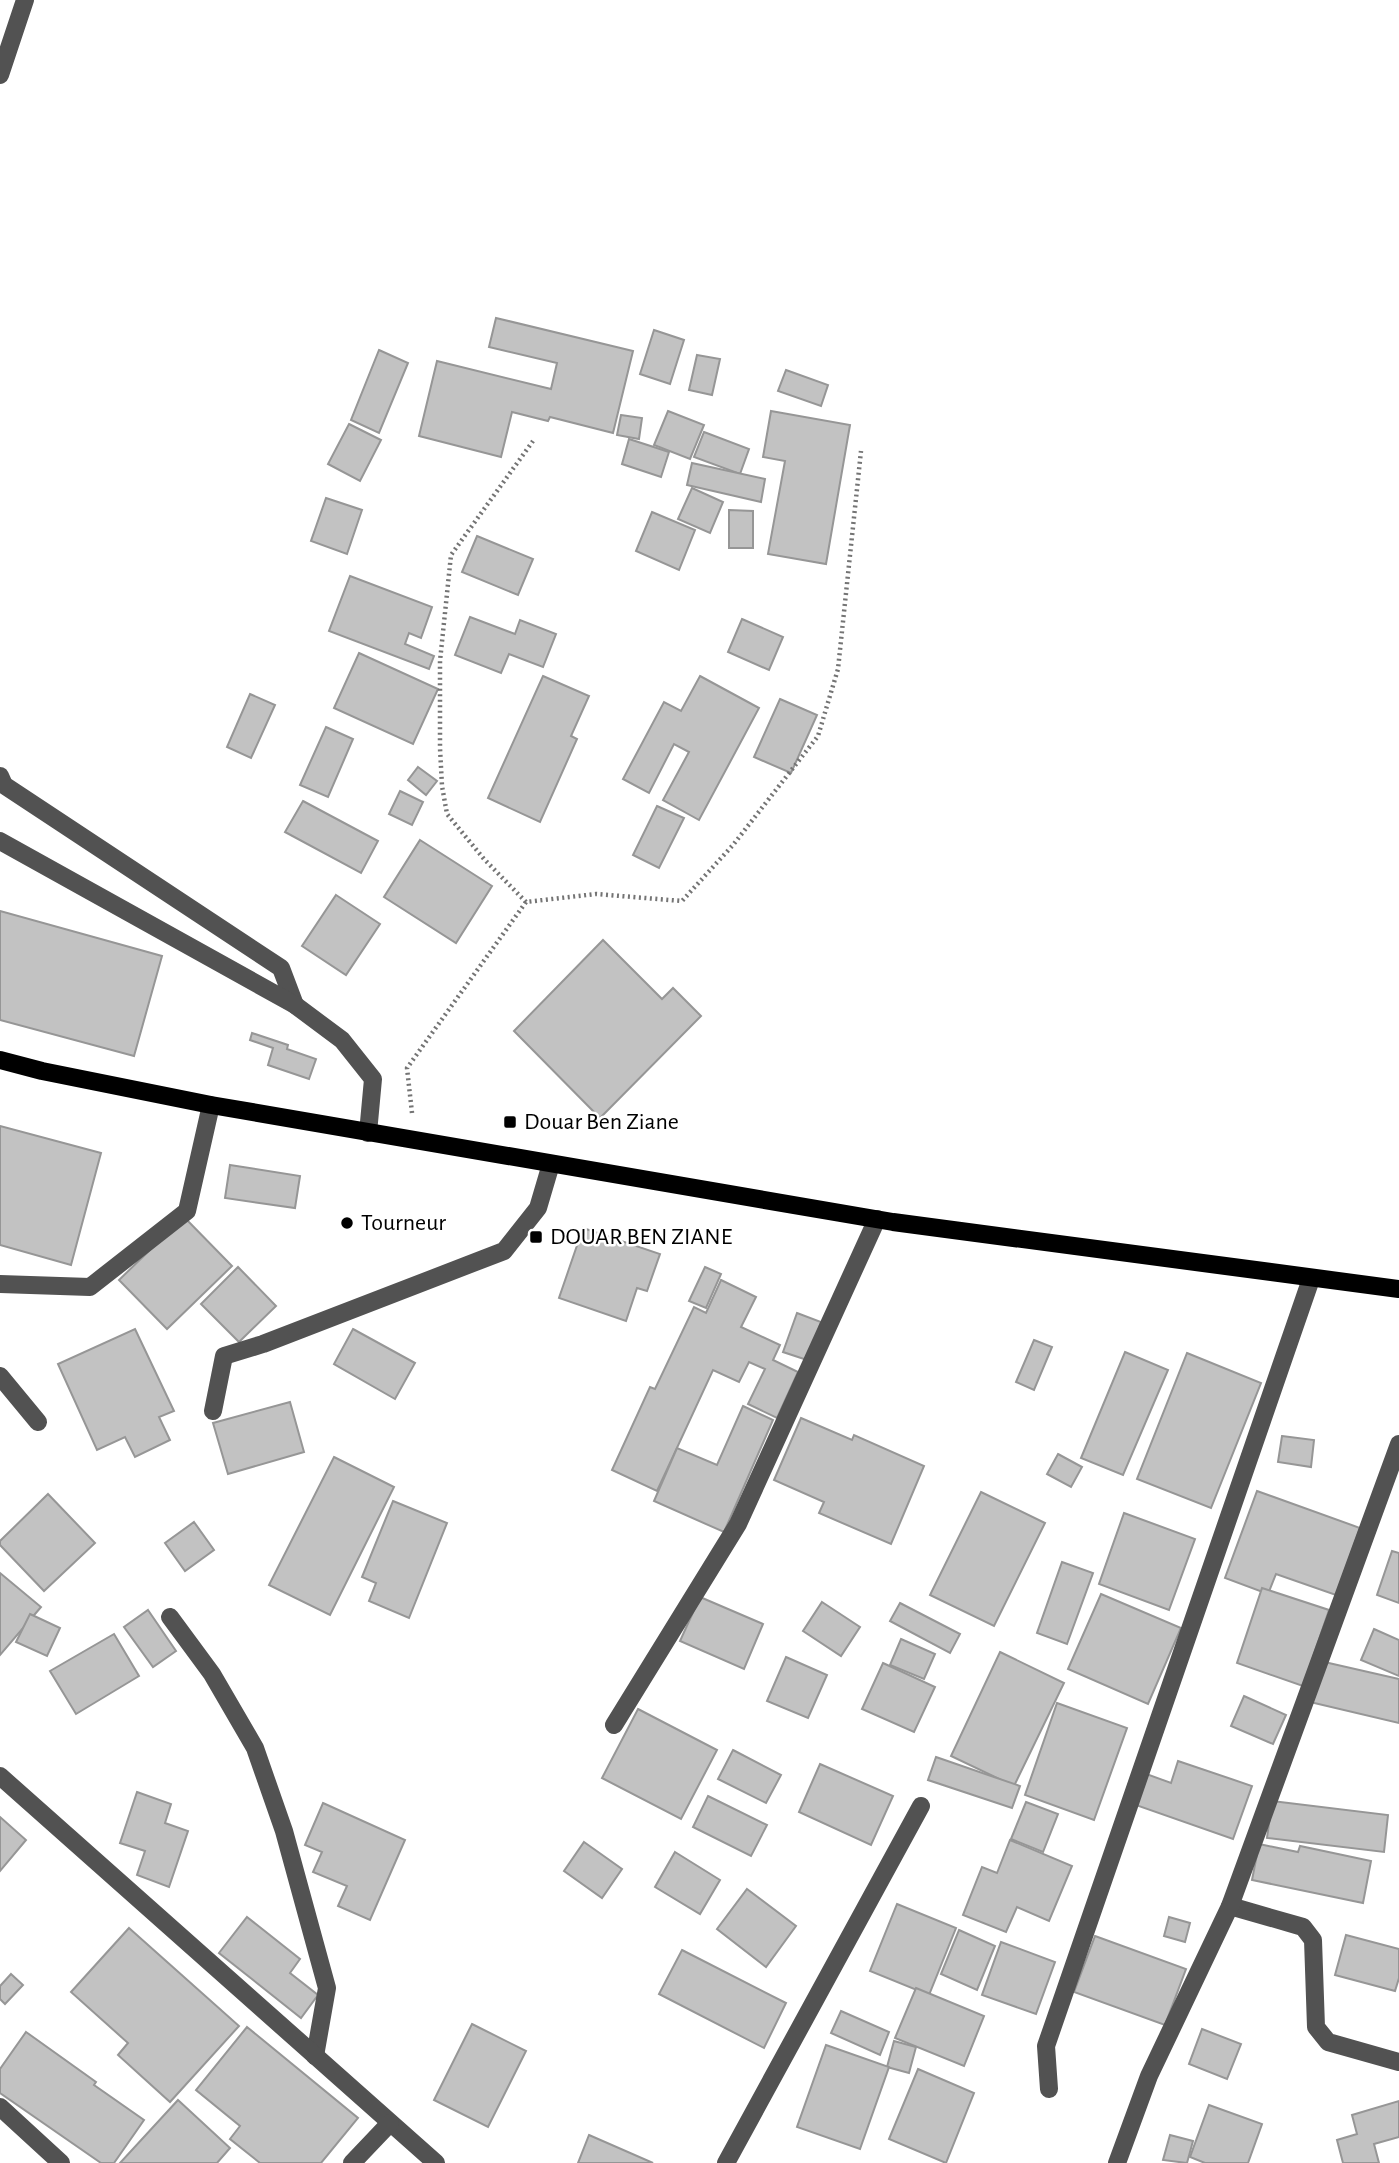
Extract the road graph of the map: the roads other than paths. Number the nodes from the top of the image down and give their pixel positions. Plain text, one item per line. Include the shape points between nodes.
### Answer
1 (25, 0) edge
2 (0, 75) edge
3 (0, 776) edge
4 (0, 841) edge
5 (295, 1004) junction
6 (0, 1059) edge
7 (211, 1105) junction
8 (368, 1133) junction
9 (551, 1164) junction
10 (877, 1219) junction
11 (1311, 1279) junction
12 (0, 1284) edge
13 (1399, 1289) edge
14 (0, 1376) edge
15 (213, 1411) dead end
16 (38, 1422) dead end
17 (1399, 1444) edge
18 (170, 1617) dead end
19 (614, 1725) dead end
20 (0, 1776) edge
21 (921, 1806) dead end
22 (1230, 1906) junction
23 (315, 2056) junction
24 (1399, 2062) edge
25 (1049, 2089) dead end
26 (0, 2107) edge
27 (390, 2123) junction
28 (61, 2163) edge
29 (352, 2163) edge
30 (436, 2163) edge
31 (726, 2163) edge
32 (1117, 2163) edge

1 - 2 street
3 - 5 street via 4,785 281,968
4 - 5 street
5 - 8 street via 342,1040 373,1079
6 - 7 main road
7 - 8 main road
7 - 12 street via 187,1211 90,1287
8 - 9 main road
9 - 10 main road
9 - 15 street via 538,1208 504,1251 223,1356
10 - 11 main road
10 - 19 street via 737,1524
11 - 13 main road
11 - 25 street via 1046,2046
14 - 16 street
17 - 22 street
18 - 23 street via 212,1674 255,1748 284,1831 327,1988
20 - 23 street
21 - 31 street
22 - 24 street via 1303,1927 1313,1940 1316,2026 1328,2042
22 - 32 street via 1149,2076
23 - 27 street
26 - 28 street
27 - 29 street
27 - 30 street

